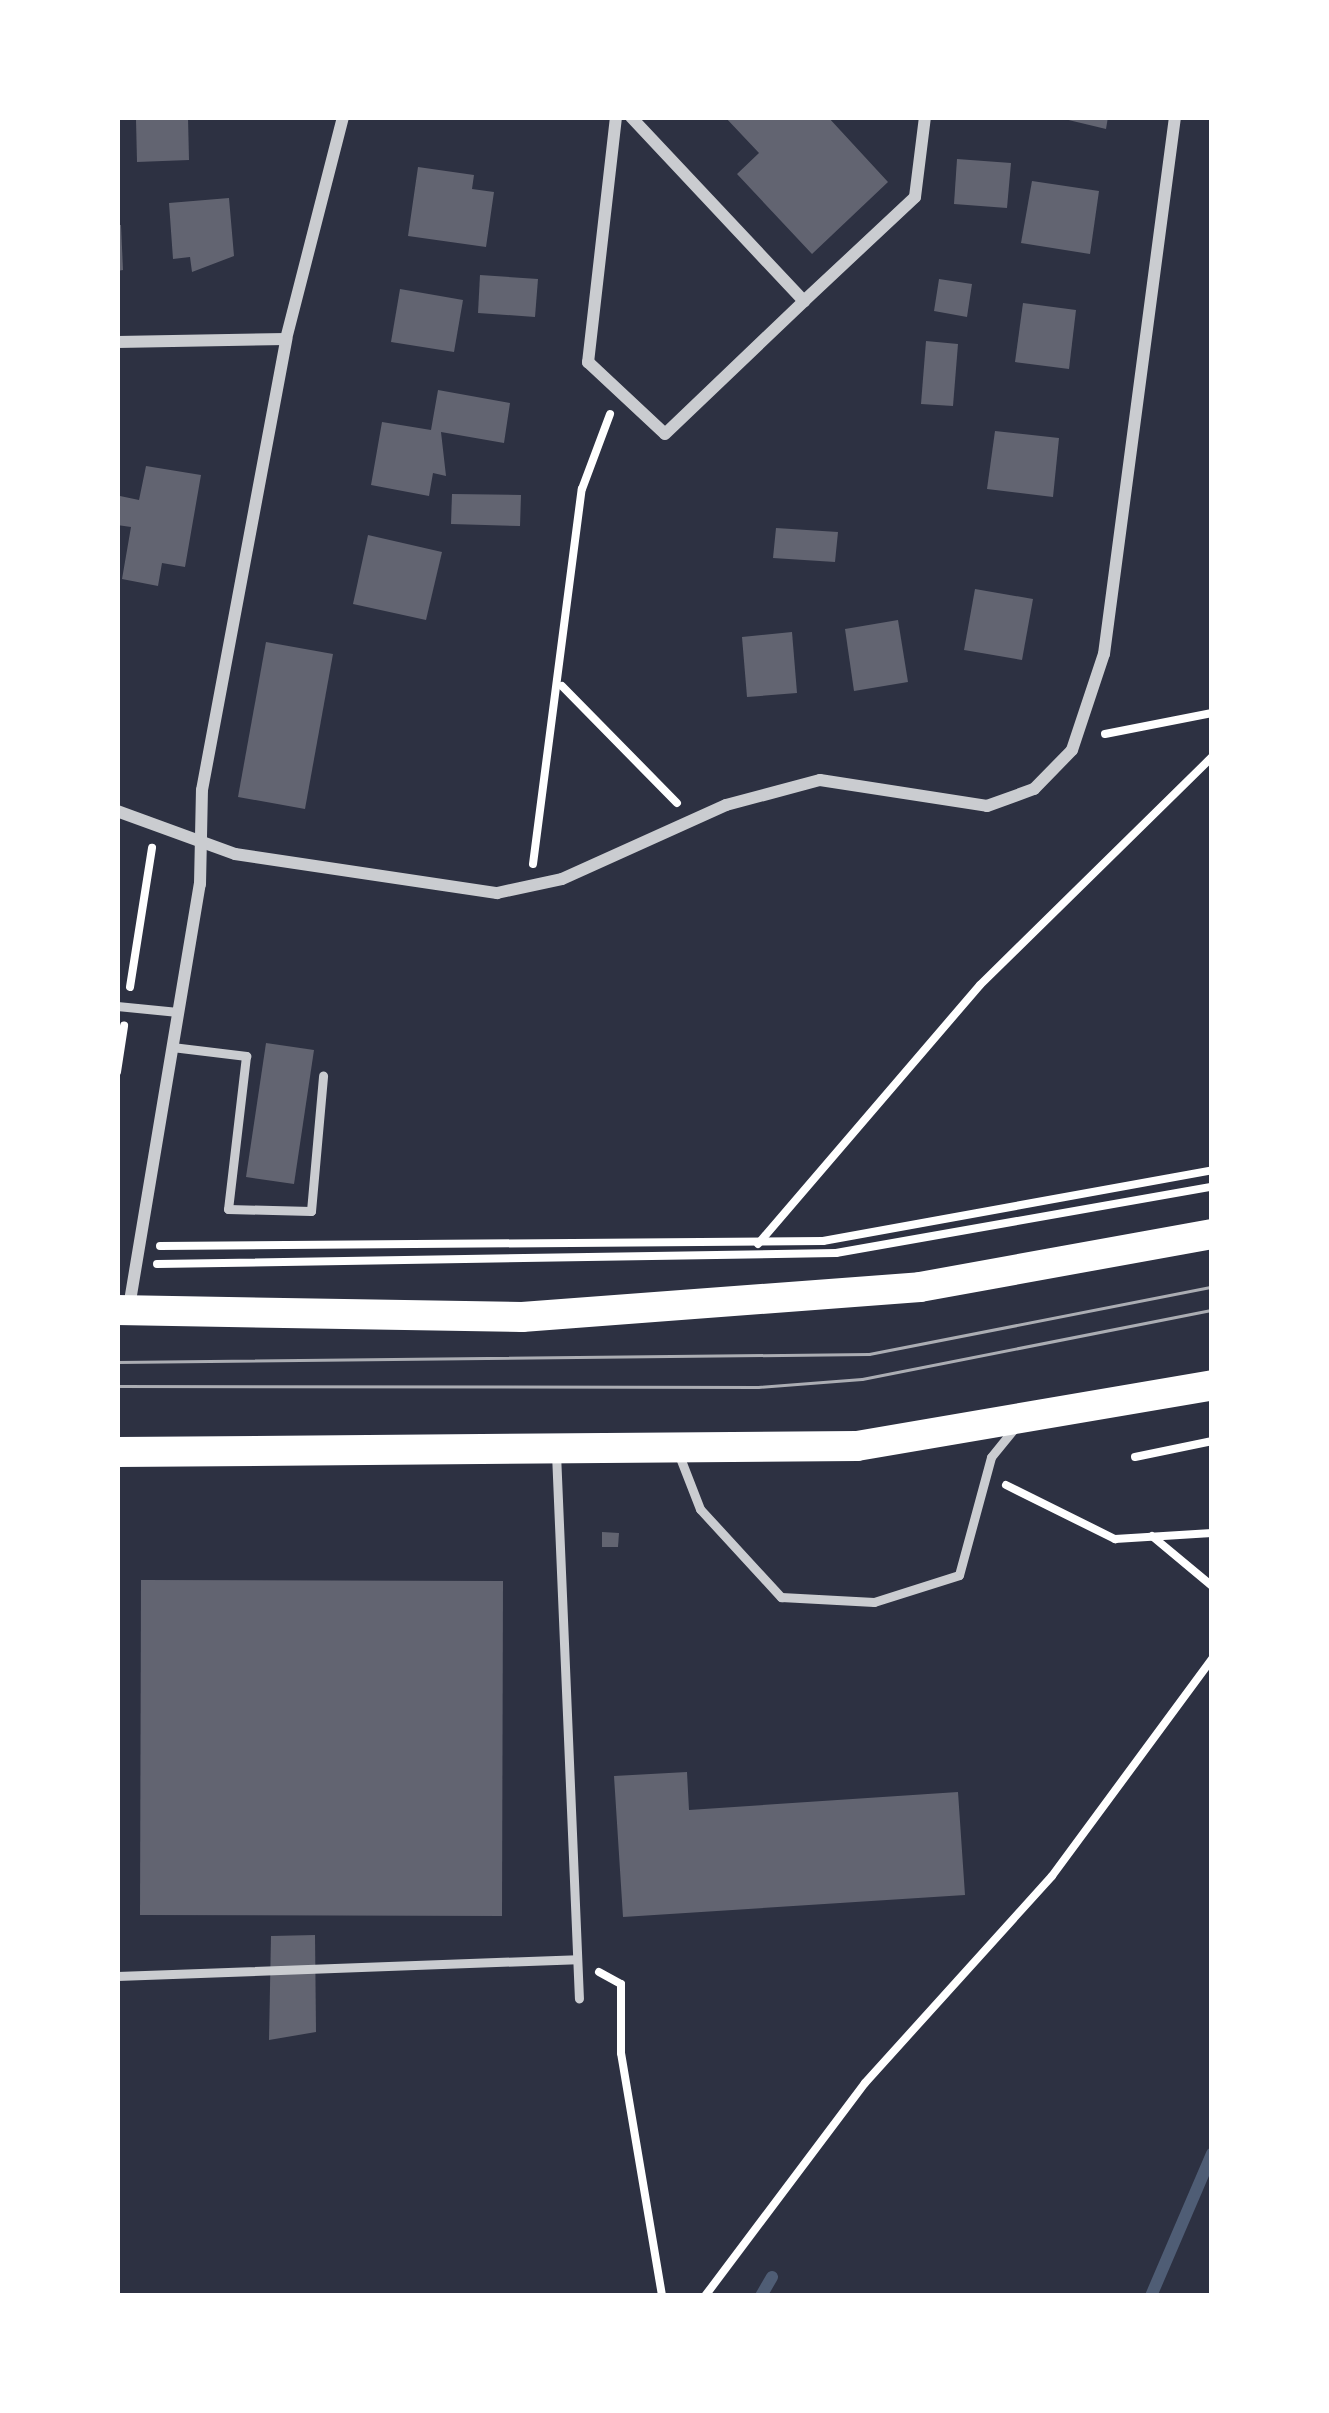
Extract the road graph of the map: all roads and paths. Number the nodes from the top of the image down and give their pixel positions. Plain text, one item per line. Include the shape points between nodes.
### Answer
1 (343, 117) edge
2 (616, 117) edge
3 (631, 117) edge
4 (658, 117) edge
5 (925, 117) edge
6 (1175, 117) edge
7 (646, 130) junction
8 (804, 301) junction
9 (286, 339) junction
10 (117, 342) edge
11 (625, 396) junction
12 (562, 685) junction
13 (1212, 712) edge
14 (1072, 750) junction
15 (1212, 757) edge
16 (117, 811) edge
17 (158, 817) junction
18 (697, 819) junction
19 (202, 836) junction
20 (529, 889) junction
21 (122, 1006) edge
22 (178, 1012) junction
23 (172, 1047) junction
24 (117, 1072) edge
25 (323, 1076) dead end
26 (1212, 1171) edge
27 (1212, 1187) edge
28 (1212, 1234) edge
29 (136, 1246) junction
30 (757, 1246) junction
31 (133, 1264) junction
32 (123, 1309) edge
33 (1212, 1385) edge
34 (1023, 1423) junction
35 (1212, 1441) edge
36 (677, 1450) junction
37 (117, 1452) edge
38 (556, 1453) junction
39 (1135, 1457) dead end
40 (999, 1482) dead end
41 (1212, 1532) edge
42 (1151, 1535) junction
43 (1212, 1586) edge
44 (1212, 1659) edge
45 (577, 1959) junction
46 (117, 1976) edge
47 (579, 1999) dead end
48 (662, 2296) edge
49 (705, 2296) edge

1 - 9 street
2 - 11 street via 588,362
3 - 7 street
4 - 7 street
5 - 8 street via 915,197
6 - 14 street via 1104,654
7 - 8 street
8 - 11 street via 665,434
9 - 10 street
9 - 19 street
11 - 12 path via 582,489
12 - 18 path via 623,758
12 - 20 path
13 - 14 path via 1121,726
14 - 18 street via 1034,789 987,806 820,780
15 - 30 path via 980,985
16 - 17 street
17 - 19 street
17 - 21 path
18 - 20 street
19 - 20 street via 235,854 355,879
19 - 22 street
21 - 22 lane
21 - 24 path
22 - 23 street
23 - 25 lane via 246,1056 227,1209 311,1211
23 - 29 street
26 - 30 path via 946,1224
27 - 31 path via 836,1252
28 - 32 highway via 920,1287 545,1315
29 - 30 path
29 - 31 street
31 - 32 street
33 - 34 highway
34 - 36 highway via 856,1446
34 - 36 lane via 991,1457 959,1575 874,1602 781,1597 700,1509
35 - 39 path
36 - 38 highway
37 - 38 highway
38 - 45 lane
40 - 42 path via 1115,1539
41 - 42 path
42 - 43 path
44 - 49 path via 1052,1876 865,2083
45 - 46 lane
45 - 47 lane
45 - 48 path via 621,1984 621,2054

